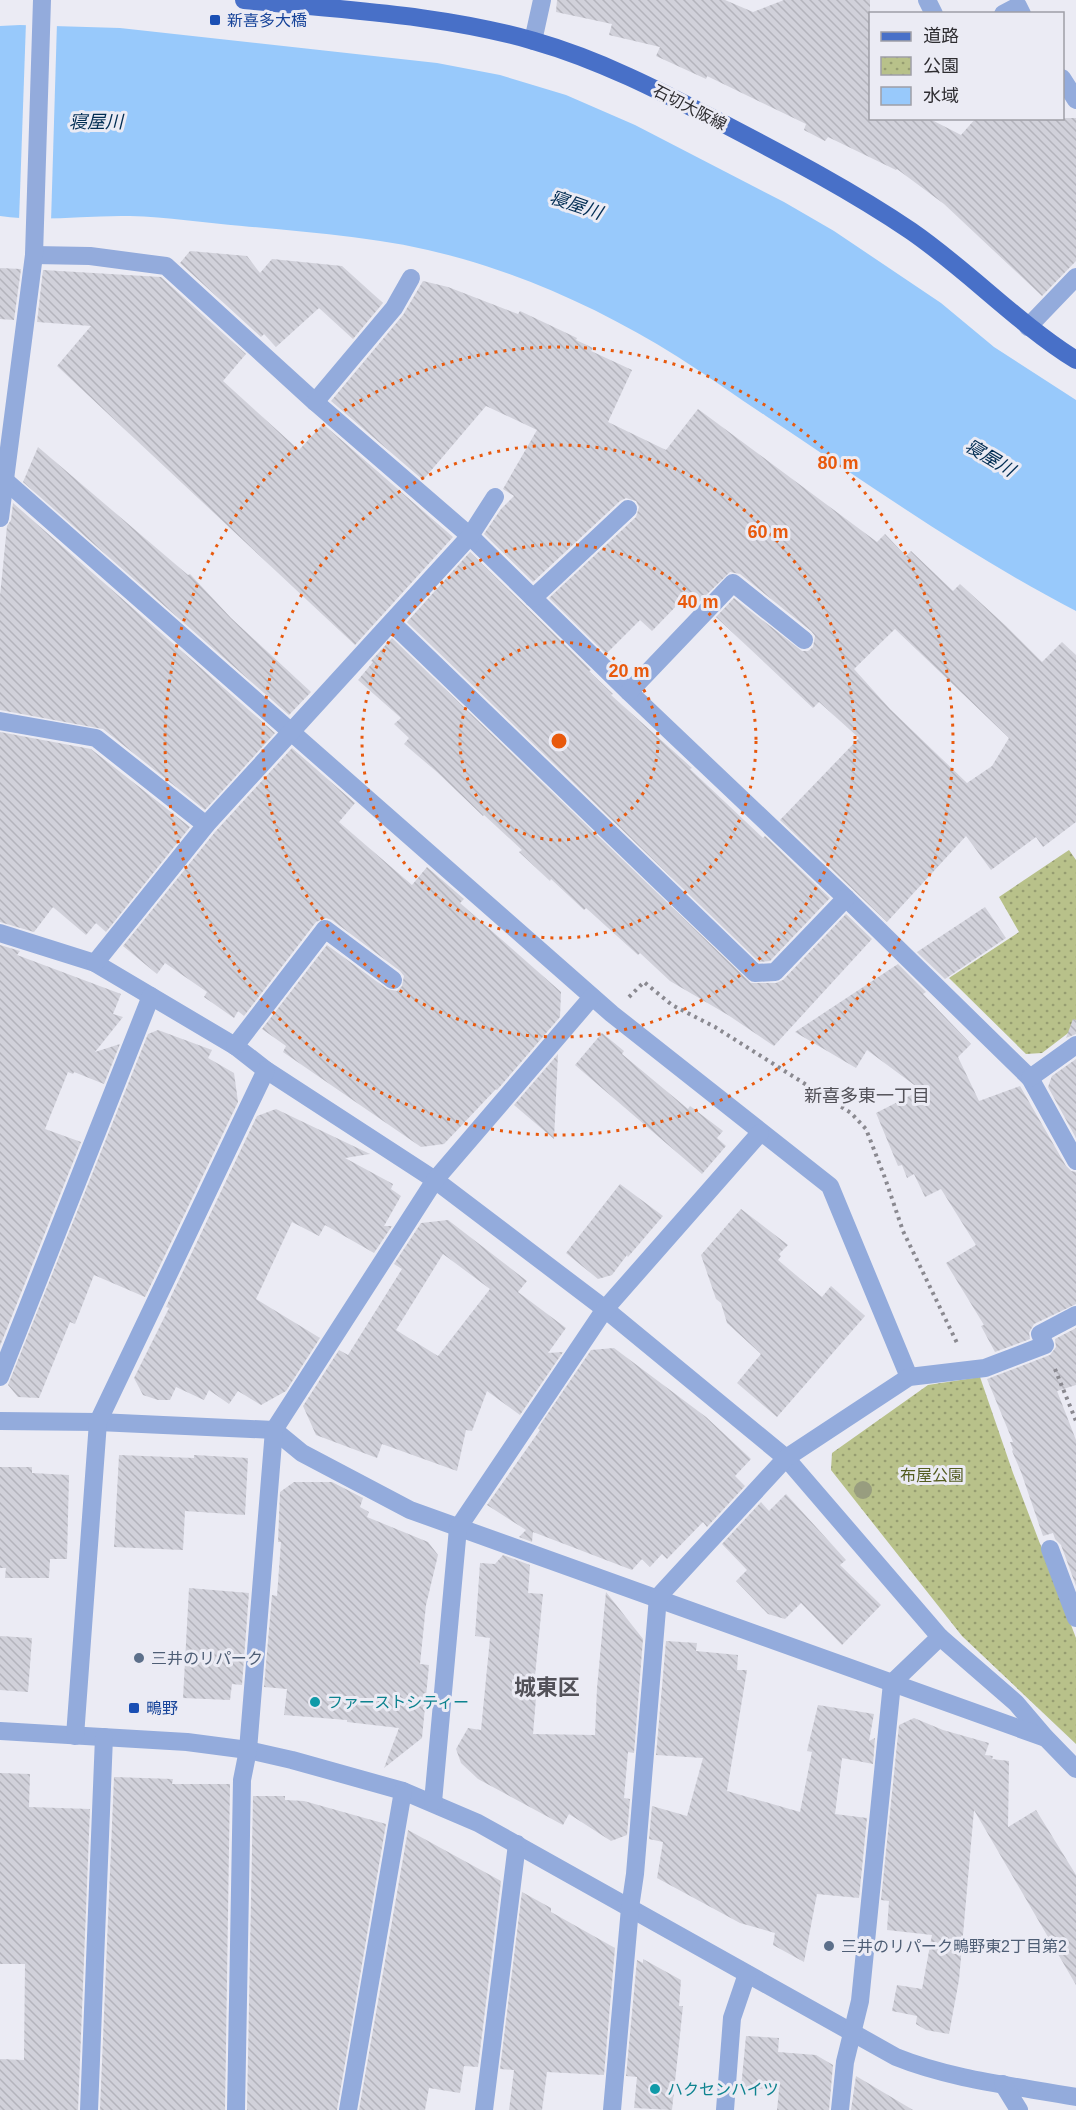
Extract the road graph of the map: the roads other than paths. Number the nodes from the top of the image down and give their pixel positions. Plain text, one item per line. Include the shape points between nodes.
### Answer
1 (42, 0) edge
2 (244, 0) edge
3 (542, 0) edge
4 (1007, 12) edge
5 (1021, 12) edge
6 (533, 41) junction
7 (1064, 81) edge
8 (1076, 100) edge
9 (34, 255) junction
10 (1076, 277) edge
11 (411, 278) dead end
12 (1028, 327) junction
13 (1076, 360) edge
14 (315, 402) junction
15 (3, 479) edge
16 (495, 497) dead end
17 (628, 509) dead end
18 (0, 518) edge
19 (470, 536) junction
20 (533, 598) junction
21 (392, 623) junction
22 (804, 640) dead end
23 (629, 692) junction
24 (0, 721) edge
25 (291, 733) junction
26 (206, 825) junction
27 (846, 898) junction
28 (0, 933) edge
29 (95, 963) junction
30 (393, 980) dead end
31 (151, 996) junction
32 (592, 997) junction
33 (1076, 1045) edge
34 (235, 1046) junction
35 (266, 1070) junction
36 (1030, 1078) junction
37 (760, 1133) junction
38 (1076, 1161) edge
39 (435, 1180) junction
40 (605, 1309) junction
41 (1076, 1315) edge
42 (0, 1377) edge
43 (909, 1377) junction
44 (0, 1421) edge
45 (98, 1422) junction
46 (274, 1430) junction
47 (786, 1458) junction
48 (458, 1528) junction
49 (1050, 1550) dead end
50 (658, 1597) junction
51 (1076, 1618) edge
52 (940, 1637) junction
53 (892, 1683) junction
54 (0, 1731) edge
55 (75, 1736) junction
56 (104, 1737) junction
57 (1045, 1737) junction
58 (248, 1750) junction
59 (1074, 1770) edge
60 (403, 1791) junction
61 (433, 1802) junction
62 (517, 1844) junction
63 (630, 1908) junction
64 (747, 1974) junction
65 (852, 2033) junction
66 (1003, 2084) junction
67 (1076, 2097) edge
68 (89, 2110) edge
69 (236, 2110) edge
70 (348, 2110) edge
71 (484, 2110) edge
72 (612, 2110) edge
73 (725, 2110) edge
74 (840, 2110) edge
75 (1019, 2110) edge

1 - 9 street
2 - 6 main road, 石切大阪線 via 476,27
3 - 6 street
4 - 5 street via 1018,6
6 - 12 main road, 石切大阪線 via 647,85 849,190 913,233
7 - 8 street
9 - 14 street via 90,256 166,266
9 - 15 street
10 - 12 street
11 - 14 street via 394,308
12 - 13 main road, 石切大阪線
14 - 19 street
15 - 18 street
15 - 25 street
16 - 19 street
17 - 20 street
19 - 20 street
19 - 21 street
20 - 23 street
21 - 25 street
21 - 27 street via 755,973 775,972
22 - 23 street via 733,583
23 - 27 street
24 - 26 street via 96,738
25 - 26 street
25 - 32 street
26 - 29 street
27 - 36 street
28 - 29 street
29 - 31 street
30 - 34 street via 325,929
31 - 34 street
31 - 42 street
32 - 37 street
32 - 39 street
33 - 36 street
34 - 35 street
35 - 39 street
35 - 45 street
36 - 38 street
37 - 40 street
37 - 43 street via 830,1186
39 - 40 street
39 - 46 street
40 - 47 street
40 - 48 street
41 - 43 street via 1040,1334 1045,1346 985,1368
43 - 47 street
44 - 45 street
45 - 46 street
45 - 55 street
46 - 48 street via 302,1453 410,1510
46 - 58 street
47 - 50 street
47 - 52 street
48 - 50 street
48 - 61 street
49 - 51 street
50 - 53 street
50 - 63 street
52 - 53 street
52 - 57 street via 1016,1703
53 - 57 street
53 - 65 street via 860,2001
54 - 55 street
55 - 56 street
56 - 58 street
56 - 68 street
57 - 59 street
58 - 60 street
58 - 69 street via 242,1780
60 - 61 street
60 - 70 street
61 - 62 street
62 - 63 street
62 - 71 street
63 - 64 street
63 - 72 street
64 - 65 street
64 - 73 street via 732,2018
65 - 66 street via 920,2067
65 - 74 street via 844,2062
66 - 67 street
66 - 75 street

